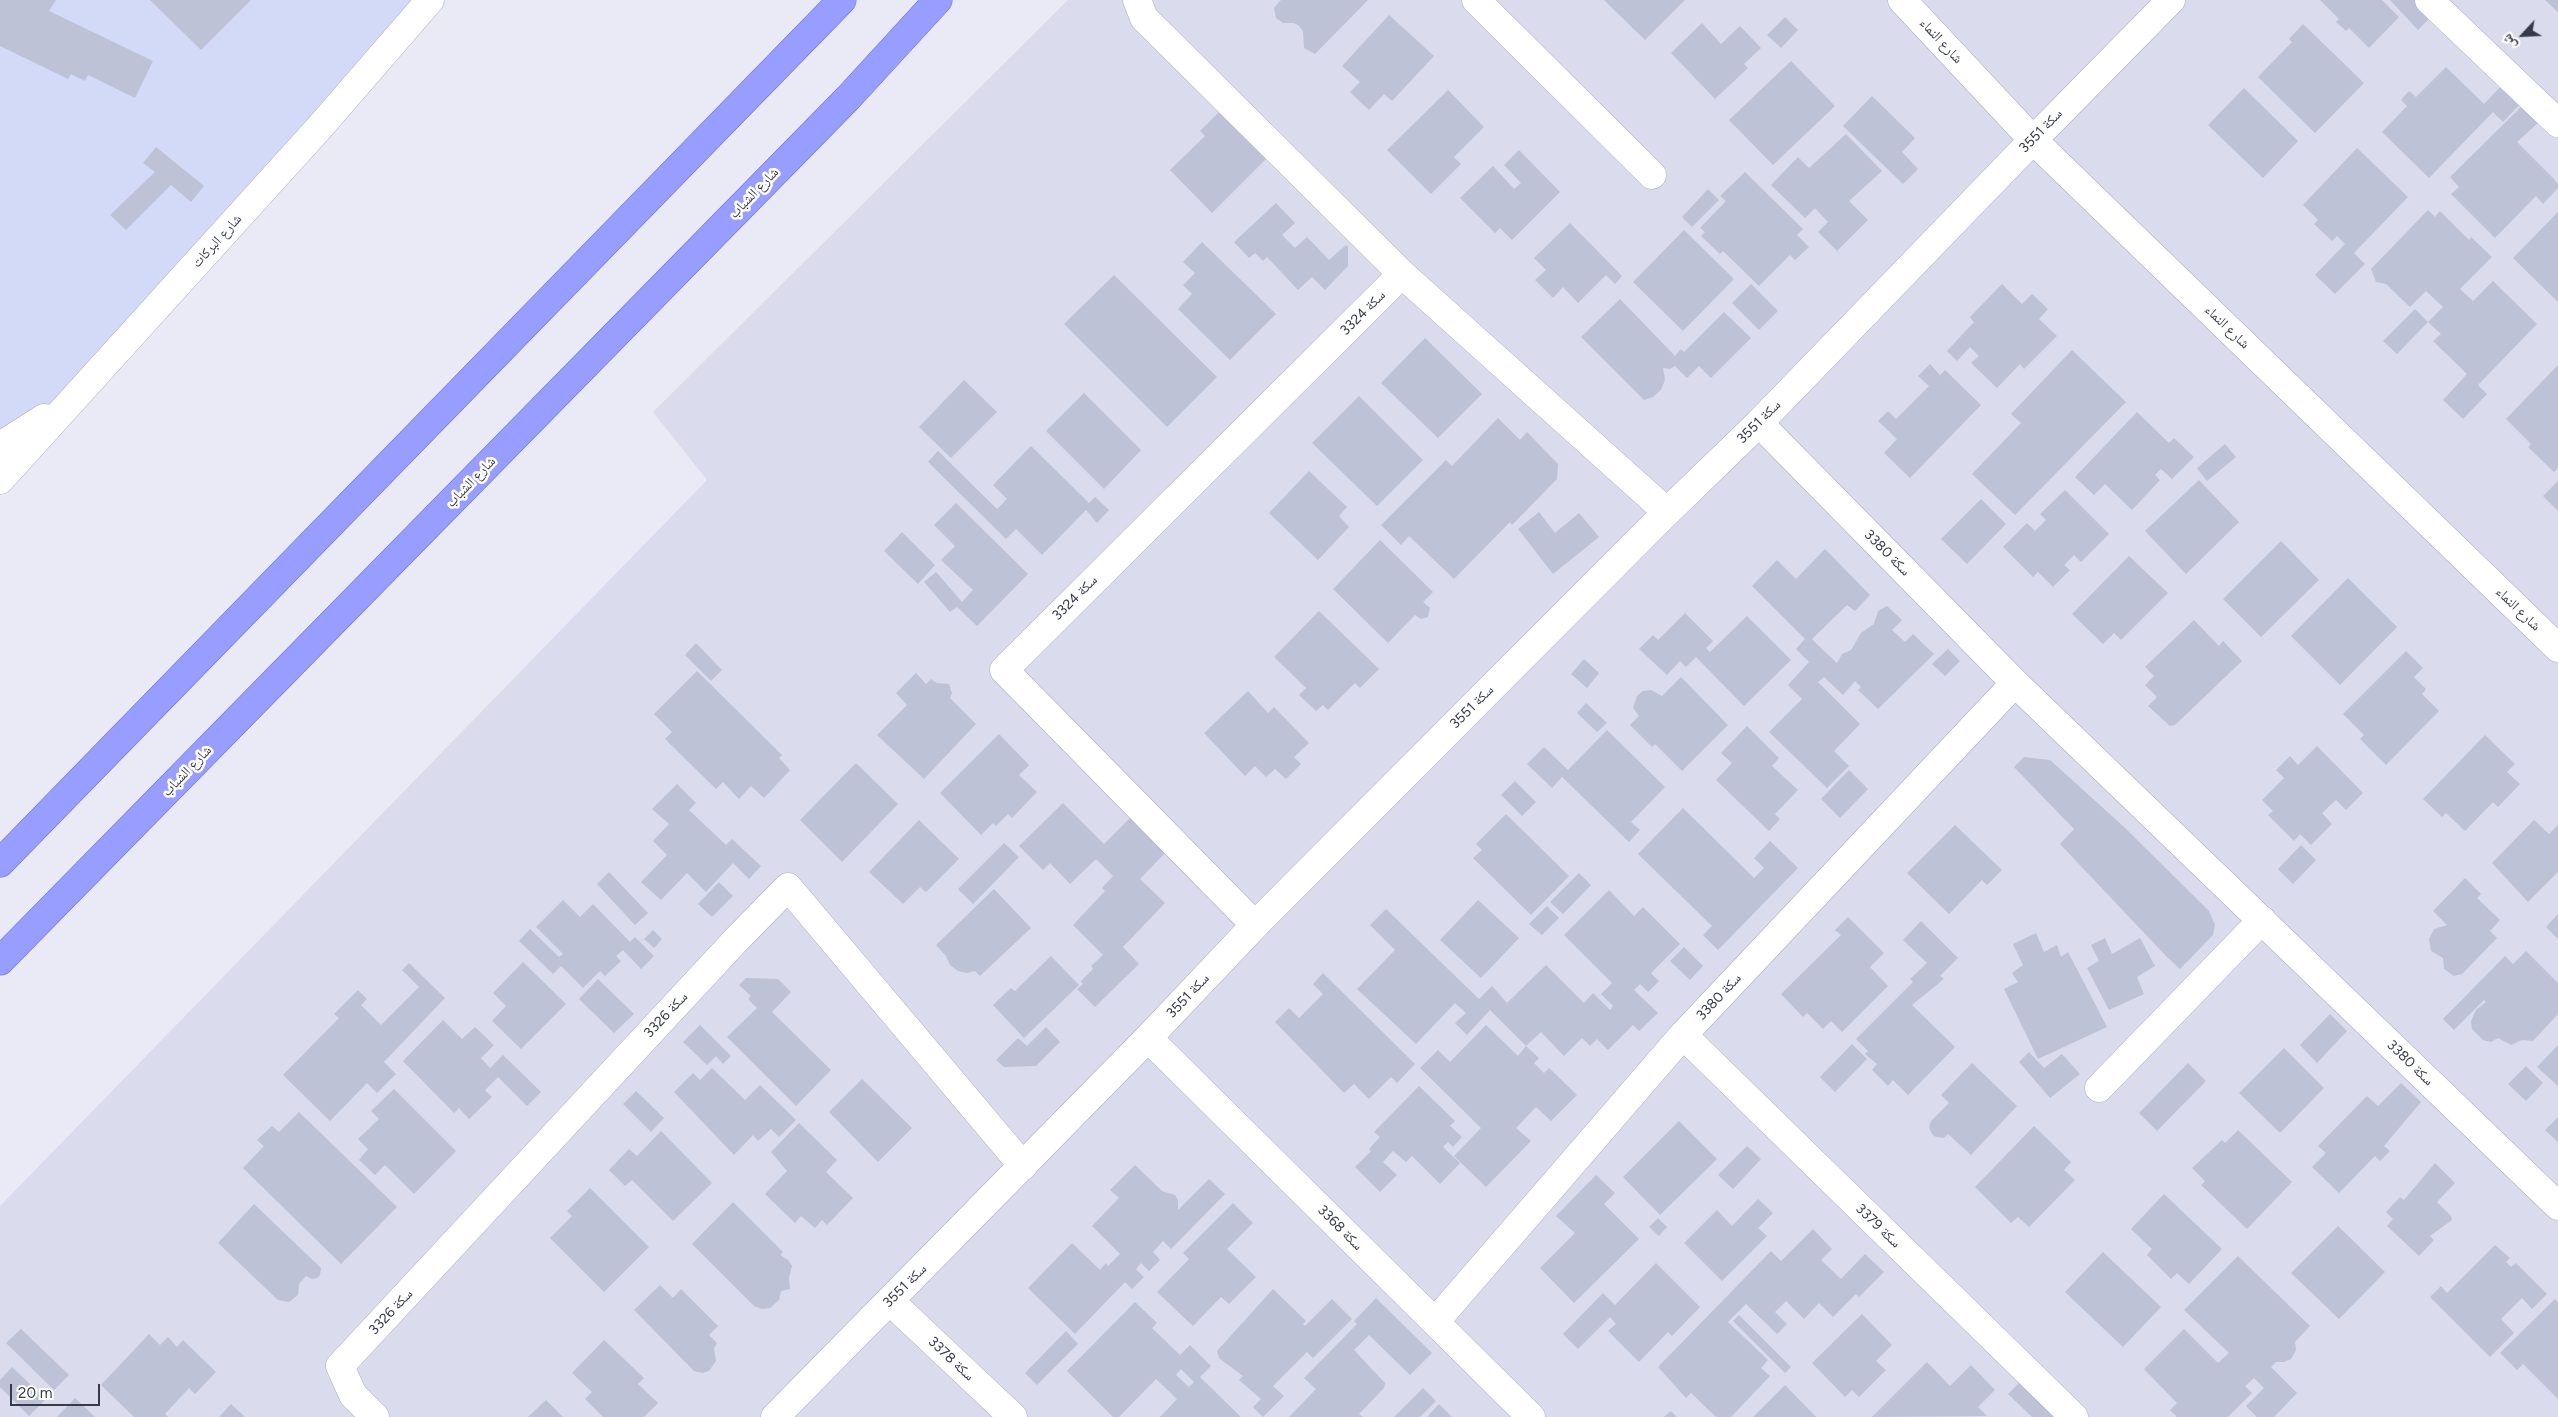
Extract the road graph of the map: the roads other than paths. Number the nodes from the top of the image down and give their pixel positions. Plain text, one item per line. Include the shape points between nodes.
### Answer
1 (430, 0) edge
2 (842, 0) edge
3 (938, 0) edge
4 (1138, 0) edge
5 (1476, 0) edge
6 (1902, 0) edge
7 (2171, 0) edge
8 (2429, 0) edge
9 (2558, 123) edge
10 (2033, 140) junction
11 (1652, 175) dead end
12 (1402, 274) junction
13 (73, 400) junction
14 (1759, 423) junction
15 (0, 446) edge
16 (0, 480) edge
17 (1667, 512) junction
18 (2558, 648) edge
19 (2015, 683) junction
20 (0, 863) edge
21 (2262, 920) junction
22 (1256, 925) junction
23 (0, 961) edge
24 (1683, 1035) junction
25 (1148, 1038) junction
26 (2099, 1088) dead end
27 (1022, 1166) junction
28 (2558, 1206) edge
29 (890, 1301) junction
30 (1435, 1322) junction
31 (375, 1417) edge
32 (776, 1417) edge
33 (1013, 1417) edge
34 (1531, 1417) edge
35 (2074, 1417) edge

1 - 13 street, شارع البركات via 320,128
2 - 20 main road
3 - 23 main road, شارع الشباب via 848,98
4 - 12 street via 1144,18
5 - 11 street
6 - 10 street, شارع النماء
7 - 10 street, سكة 3551
8 - 9 street
10 - 14 street, سكة 3551
10 - 18 street, شارع النماء
12 - 17 street
12 - 22 street, سكة 3324 via 1004,670
13 - 15 street
13 - 16 street, شارع البركات
14 - 17 street, سكة 3551
14 - 19 street, سكة 3380
17 - 22 street, سكة 3551
19 - 21 street, سكة 3380
19 - 24 street, سكة 3380
21 - 26 street
21 - 28 street, سكة 3380
22 - 25 street, سكة 3551
24 - 30 street, سكة 3380
24 - 35 street, سكة 3379
25 - 27 street, سكة 3551
25 - 30 street, سكة 3368
27 - 29 street, سكة 3551
27 - 31 street, سكة 3326 via 788,887 340,1366 353,1394
29 - 32 street, سكة 3551
29 - 33 street, سكة 3378
30 - 34 street, سكة 3368

